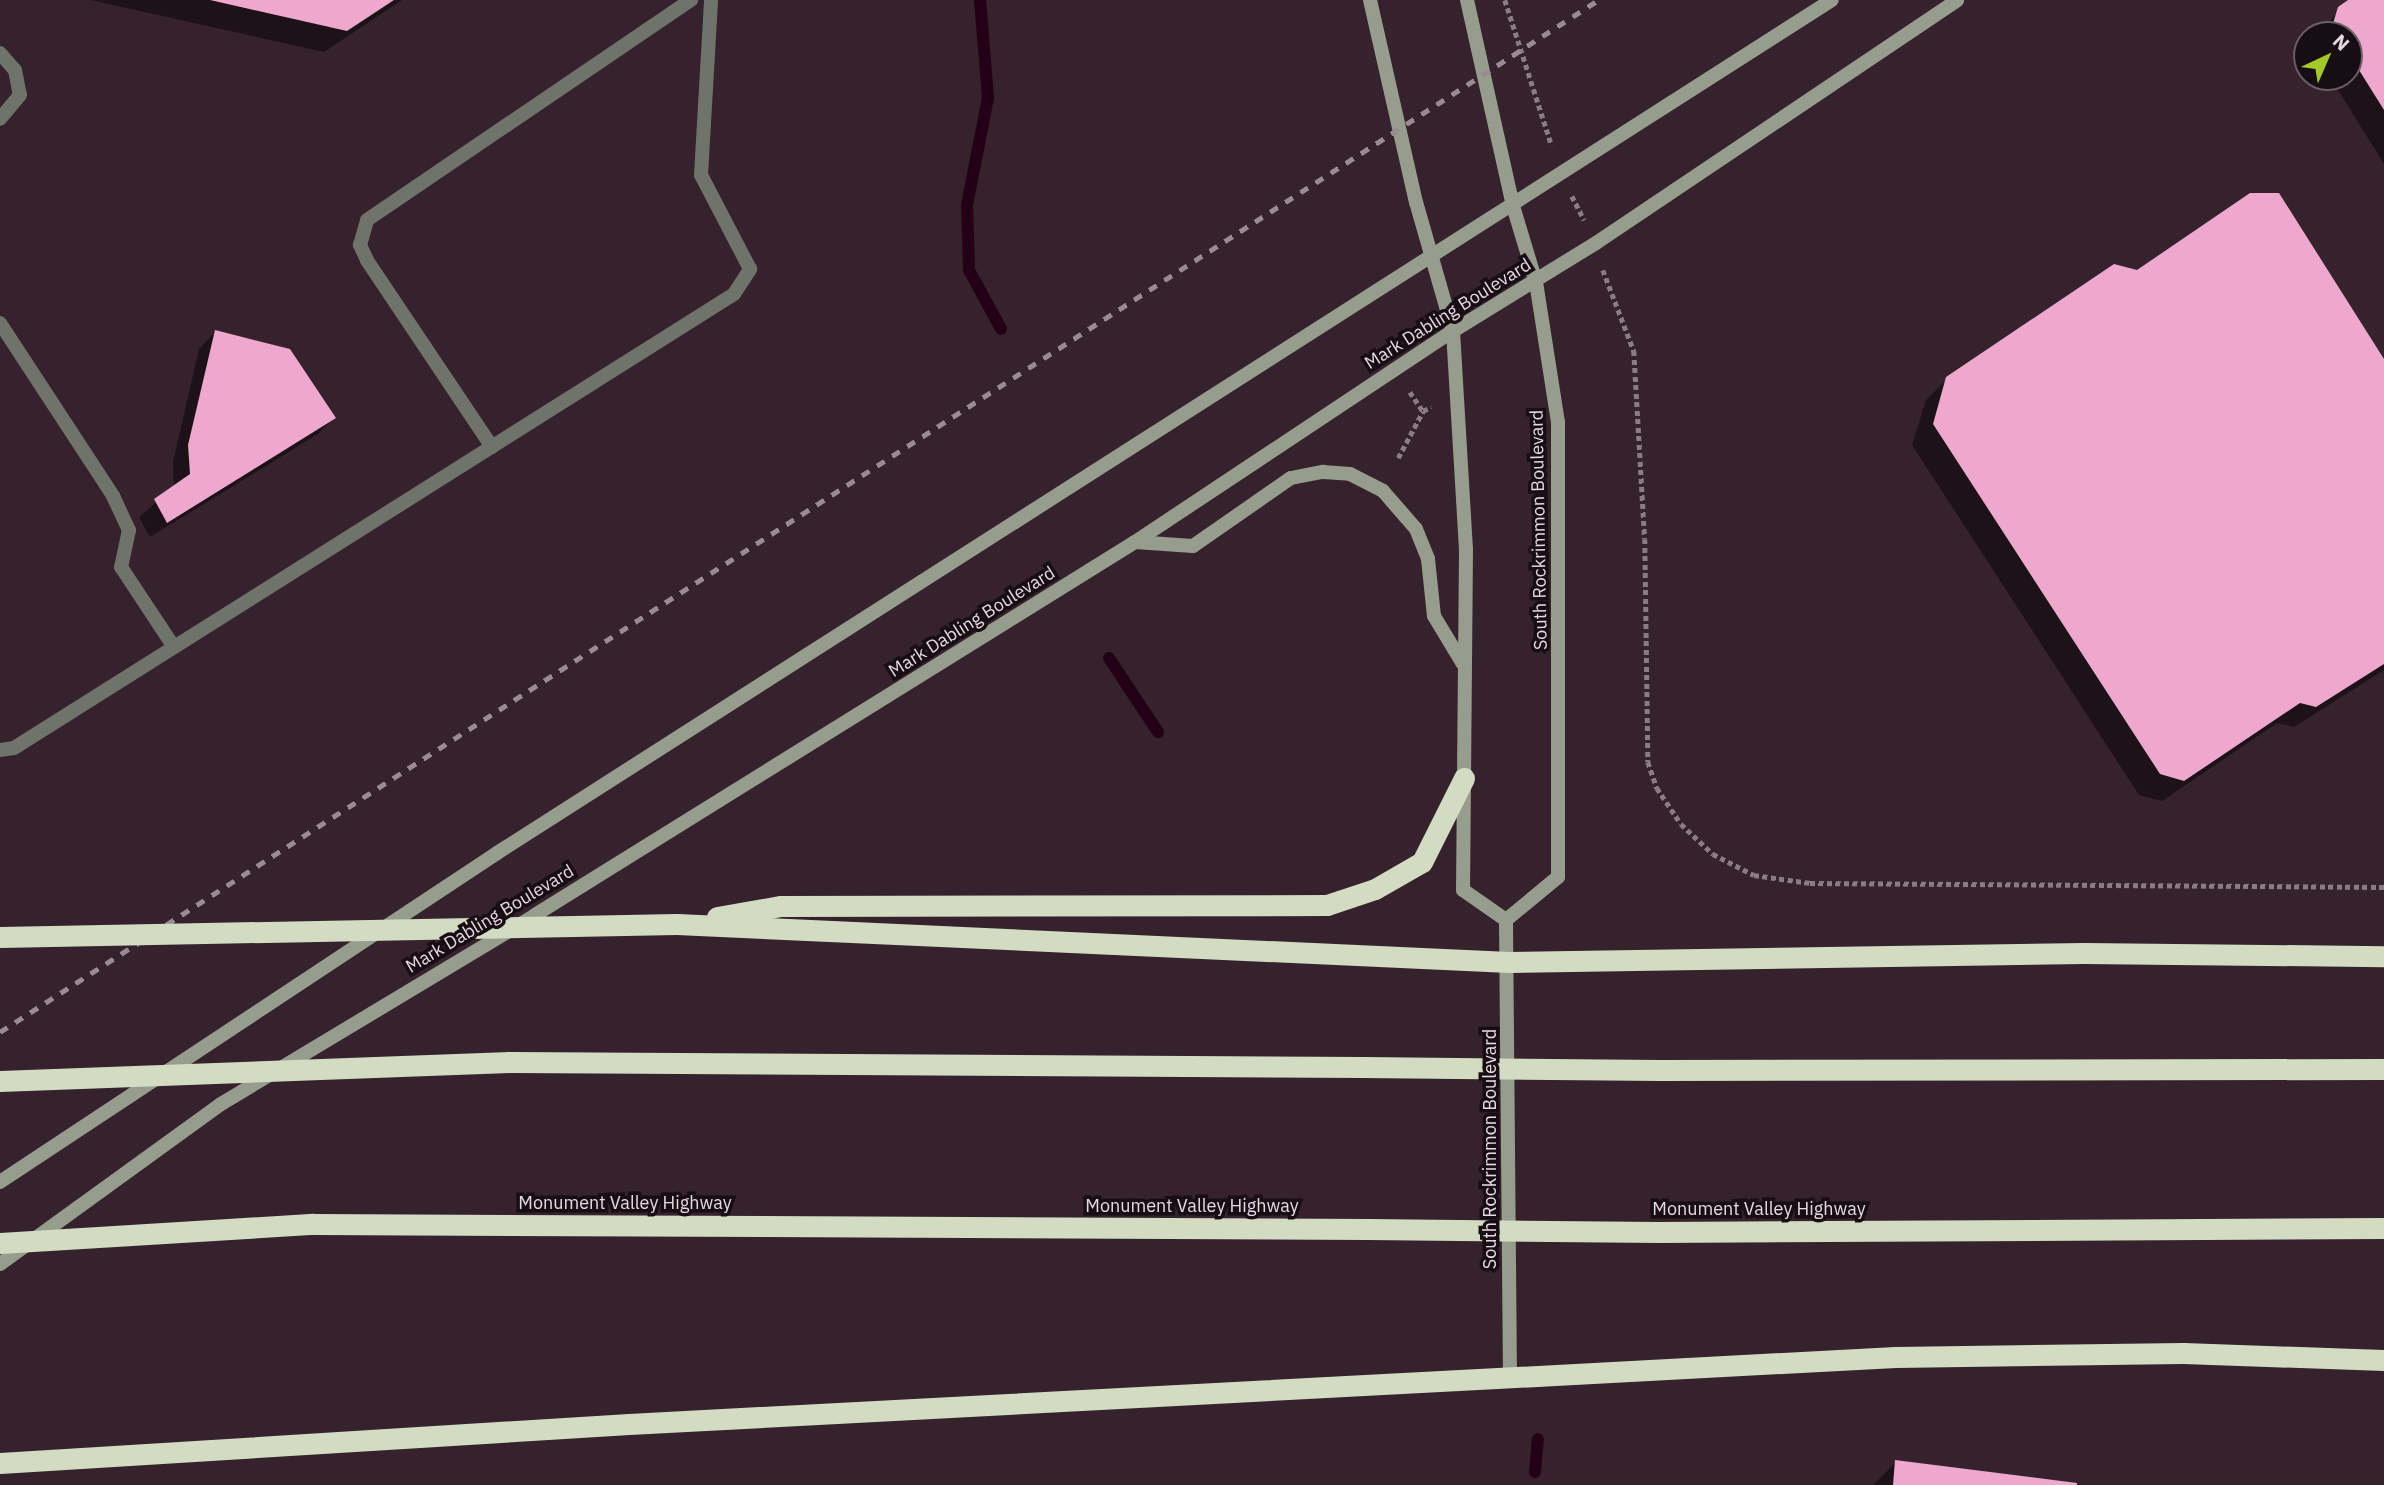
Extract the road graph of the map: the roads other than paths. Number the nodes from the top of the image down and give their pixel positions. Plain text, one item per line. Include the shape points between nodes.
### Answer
1 (691, 0) edge
2 (711, 0) edge
3 (1370, 0) edge
4 (1467, 0) edge
5 (1832, 0) edge
6 (1957, 0) edge
7 (0, 53) edge
8 (0, 119) edge
9 (1513, 206) junction
10 (1430, 256) junction
11 (1536, 282) junction
12 (0, 323) edge
13 (1453, 331) junction
14 (492, 447) junction
15 (1135, 542) junction
16 (174, 647) junction
17 (1464, 666) junction
18 (0, 750) edge
19 (1464, 778) junction
20 (1506, 920) junction
21 (677, 924) junction
22 (0, 937) edge
23 (2384, 956) edge
24 (1509, 962) junction
25 (2384, 1069) edge
26 (0, 1081) edge
27 (0, 1182) edge
28 (2384, 1228) edge
29 (0, 1243) edge
30 (0, 1264) edge
31 (2384, 1360) edge
32 (1510, 1377) junction
33 (0, 1463) edge

1 - 14 lane via 367,220 360,245 367,260
2 - 14 lane via 701,175 750,269 734,294
3 - 10 street
4 - 9 street, South Rockrimmon Boulevard
5 - 9 street
6 - 11 street, Mark Dabling Boulevard
7 - 8 lane via 15,70 20,95
9 - 10 street
9 - 11 street, South Rockrimmon Boulevard
10 - 13 street
10 - 27 street via 497,853
11 - 13 street, Mark Dabling Boulevard
11 - 20 street, South Rockrimmon Boulevard via 1558,422 1558,877
12 - 16 lane via 113,496 129,530 121,567
13 - 15 street, Mark Dabling Boulevard
13 - 17 street via 1466,549
14 - 16 lane
15 - 17 street via 1193,545 1292,478 1323,472 1350,474 1383,491 1416,528 1428,559 1434,616
15 - 30 street, Mark Dabling Boulevard via 221,1104
16 - 18 lane via 14,748
17 - 19 street
19 - 20 street via 1462,890
19 - 21 highway via 1422,862 1375,889 1327,905 781,906
20 - 24 street, South Rockrimmon Boulevard
21 - 22 highway, bridge
21 - 24 highway
23 - 24 highway via 2084,953
24 - 32 street, South Rockrimmon Boulevard
25 - 26 highway, bridge via 1659,1070 510,1062
28 - 29 highway, Monument Valley Highway, bridge via 1658,1232 313,1224
31 - 32 highway via 2183,1353 1895,1357
32 - 33 highway

